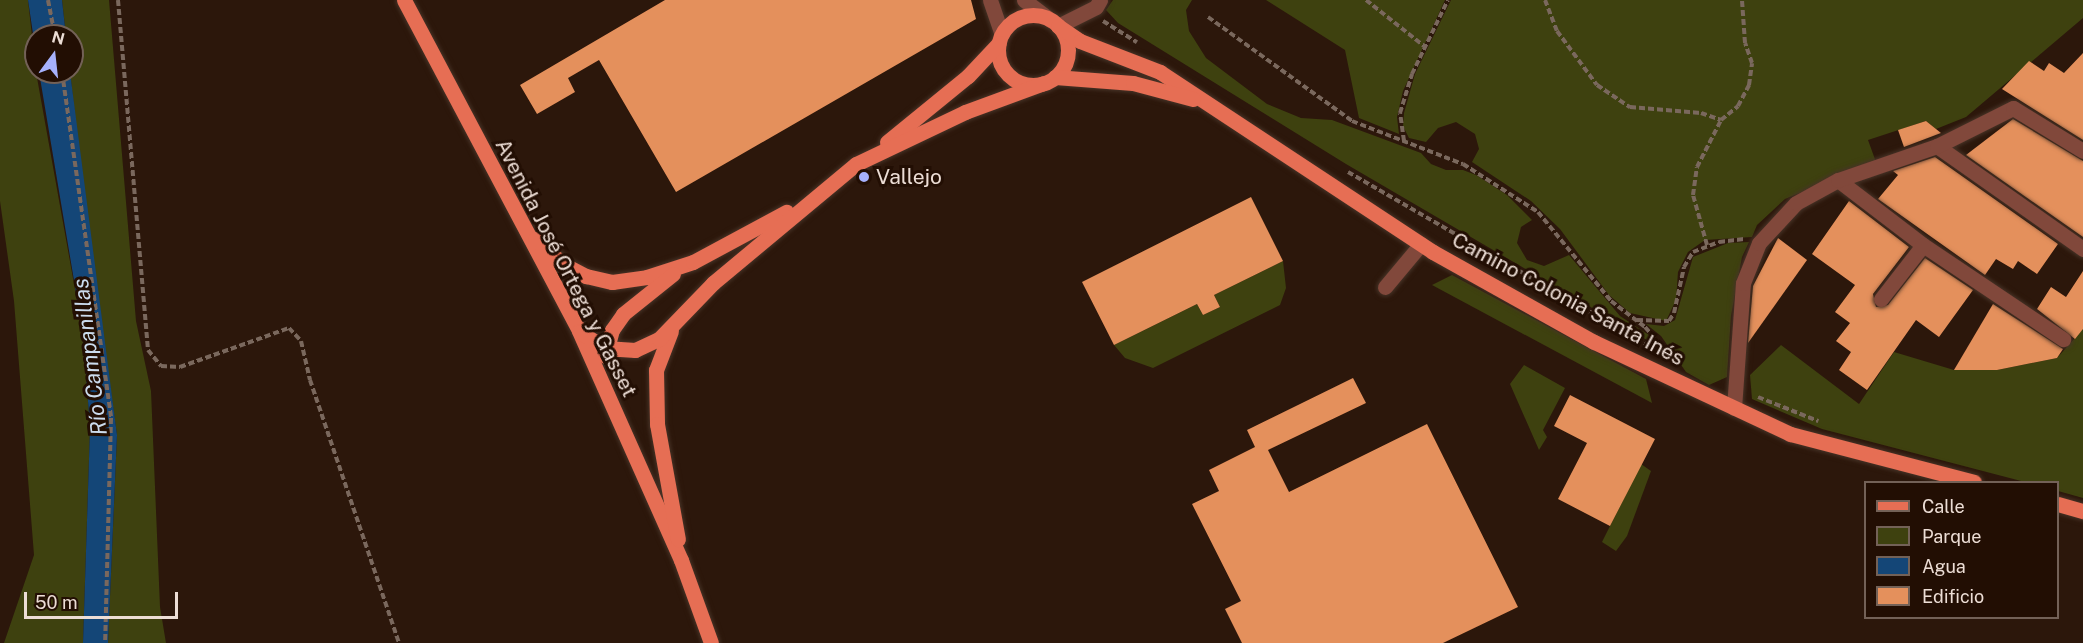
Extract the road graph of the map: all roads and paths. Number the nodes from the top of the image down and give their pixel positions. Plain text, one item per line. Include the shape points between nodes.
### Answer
1 (48, 0) edge
2 (118, 0) edge
3 (404, 0) edge
4 (990, 0) edge
5 (1024, 0) edge
6 (1100, 0) edge
7 (1366, 0) edge
8 (1448, 0) edge
9 (1545, 0) edge
10 (1742, 0) edge
11 (1087, 11) junction
12 (1208, 17) dead end
13 (1055, 23) junction
14 (53, 24) edge
15 (1000, 38) junction
16 (1424, 46) junction
17 (1146, 48) dead end
18 (1049, 80) junction
19 (64, 84) edge
20 (1205, 102) junction
21 (1721, 120) junction
22 (1404, 141) junction
23 (1937, 146) junction
24 (2083, 151) edge
25 (871, 155) junction
26 (1344, 170) dead end
27 (1838, 180) junction
28 (810, 199) junction
29 (526, 231) junction
30 (1759, 243) junction
31 (1421, 244) junction
32 (1707, 245) junction
33 (1923, 245) junction
34 (2083, 249) edge
35 (693, 262) junction
36 (1385, 287) dead end
37 (1881, 299) dead end
38 (1631, 319) junction
39 (674, 325) junction
40 (579, 331) junction
41 (2063, 339) dead end
42 (605, 348) junction
43 (1674, 360) junction
44 (1684, 365) dead end
45 (605, 386) junction
46 (1687, 386) junction
47 (1735, 388) junction
48 (1734, 408) junction
49 (1825, 424) dead end
50 (1966, 481) edge
51 (2059, 504) edge
52 (2083, 511) edge
53 (681, 560) junction
54 (105, 643) edge
55 (399, 643) edge
56 (711, 643) edge

1 - 14 path
2 - 55 path via 148,350 160,366 180,367 289,328 301,341 310,380
3 - 29 main road, Avenida José Ortega y Gasset
4 - 15 street
5 - 13 street, Camino Colonia Santa Inés
6 - 11 street
7 - 16 path
8 - 16 path
9 - 21 path via 1557,31 1598,85 1630,108 1701,113
10 - 21 path via 1745,43 1752,63 1749,85 1738,106
11 - 13 street
11 - 17 path
12 - 22 path via 1352,121
13 - 15 main road via 1023,16
13 - 18 main road via 1068,52
13 - 20 main road, Camino Colonia Santa Inés via 1080,41 1160,72
15 - 18 main road via 1001,64 1007,73 1025,84
15 - 25 main road, Camino Colonia Santa Inés via 968,76
16 - 22 path via 1400,112
18 - 20 main road, Camino Colonia Santa Inés via 1133,83
18 - 25 main road, Camino Colonia Santa Inés via 965,112
19 - 54 path via 111,418
20 - 31 main road, Camino Colonia Santa Inés
21 - 32 path via 1697,167 1693,195
22 - 38 path via 1463,164 1538,212 1611,301
23 - 24 street via 2013,108
23 - 27 street
23 - 34 street
25 - 28 main road, Camino Colonia Santa Inés
26 - 43 path
27 - 30 street via 1796,203
27 - 33 street
28 - 35 main road, Camino Colonia Santa Inés
28 - 39 main road, Camino Colonia Santa Inés via 713,283
29 - 35 main road, Camino Colonia Santa Inés via 563,264 586,276 612,282 647,277
29 - 40 main road, Avenida José Ortega y Gasset
30 - 32 path via 1738,239
30 - 47 street via 1743,283
31 - 36 street
31 - 46 main road, Camino Colonia Santa Inés via 1594,342
32 - 38 path via 1693,252 1684,267 1674,313 1668,321
33 - 37 street
33 - 41 street
35 - 42 main road, Camino Colonia Santa Inés via 648,290 624,314
38 - 43 path via 1645,327
39 - 42 main road, Camino Colonia Santa Inés via 658,339 635,350
39 - 53 main road, Avenida José Ortega y Gasset via 656,370 657,424
40 - 42 main road, Camino Colonia Santa Inés
40 - 45 main road, Avenida José Ortega y Gasset
42 - 45 main road, Camino Colonia Santa Inés
43 - 44 path
43 - 46 path
45 - 53 main road, Avenida José Ortega y Gasset
46 - 48 main road, Camino Colonia Santa Inés
47 - 48 street
47 - 49 path
48 - 50 main road, Camino Colonia Santa Inés via 1790,434
51 - 52 main road
53 - 56 main road, Avenida José Ortega y Gasset

